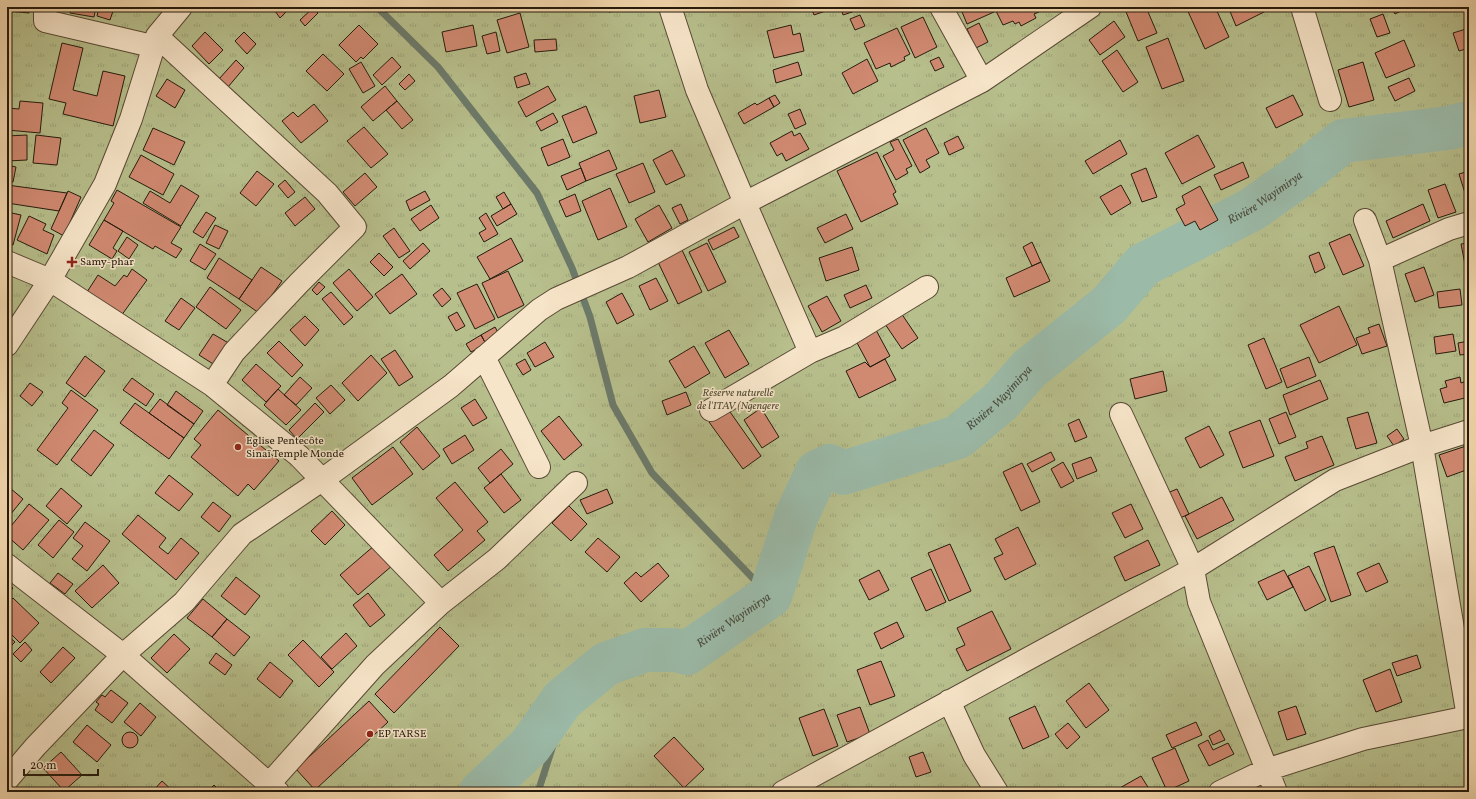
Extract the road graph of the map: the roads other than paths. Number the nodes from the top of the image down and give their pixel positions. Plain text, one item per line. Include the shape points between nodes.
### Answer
1 (45, 7) edge
2 (181, 7) edge
3 (670, 7) edge
4 (941, 7) edge
5 (1090, 7) edge
6 (1302, 7) edge
7 (154, 41) junction
8 (982, 81) junction
9 (1330, 100) dead end
10 (745, 203) junction
11 (1365, 220) dead end
12 (1469, 223) edge
13 (1380, 260) junction
14 (7, 262) edge
15 (50, 280) junction
16 (928, 287) dead end
17 (7, 344) edge
18 (810, 352) junction
19 (484, 357) junction
20 (212, 385) junction
21 (711, 410) dead end
22 (1121, 414) dead end
23 (1469, 431) edge
24 (1422, 446) junction
25 (539, 467) dead end
26 (322, 480) junction
27 (576, 483) dead end
28 (7, 564) edge
29 (1194, 569) junction
30 (441, 603) junction
31 (123, 655) junction
32 (949, 701) junction
33 (1468, 722) edge
34 (1266, 770) junction
35 (7, 780) edge
36 (273, 788) edge
37 (783, 792) edge
38 (997, 792) edge
39 (1220, 792) edge
40 (1276, 792) edge

1 - 7 street via 45,21
2 - 7 street
3 - 10 street via 697,90
4 - 8 street
5 - 8 street
6 - 9 street
7 - 15 street via 131,119 105,184
7 - 20 street via 327,193 355,227 234,352
8 - 10 street
10 - 18 street
10 - 19 street via 628,267 556,299 539,310
11 - 13 street
12 - 13 street via 1449,229
13 - 24 street
14 - 15 street
15 - 17 street
15 - 20 street
16 - 18 street via 845,337
18 - 21 street
19 - 25 street
19 - 26 street via 451,386
20 - 26 street via 300,456
22 - 29 street
23 - 24 street
24 - 29 street via 1335,480
24 - 33 street
26 - 30 street
26 - 31 street via 242,534 184,602
27 - 30 street via 497,559
28 - 31 street
29 - 32 street
29 - 34 street via 1199,602
30 - 36 street via 375,665
31 - 35 street
31 - 36 street
32 - 37 street via 862,751
32 - 38 street via 974,754
33 - 34 street via 1363,739
34 - 39 street
34 - 40 street

